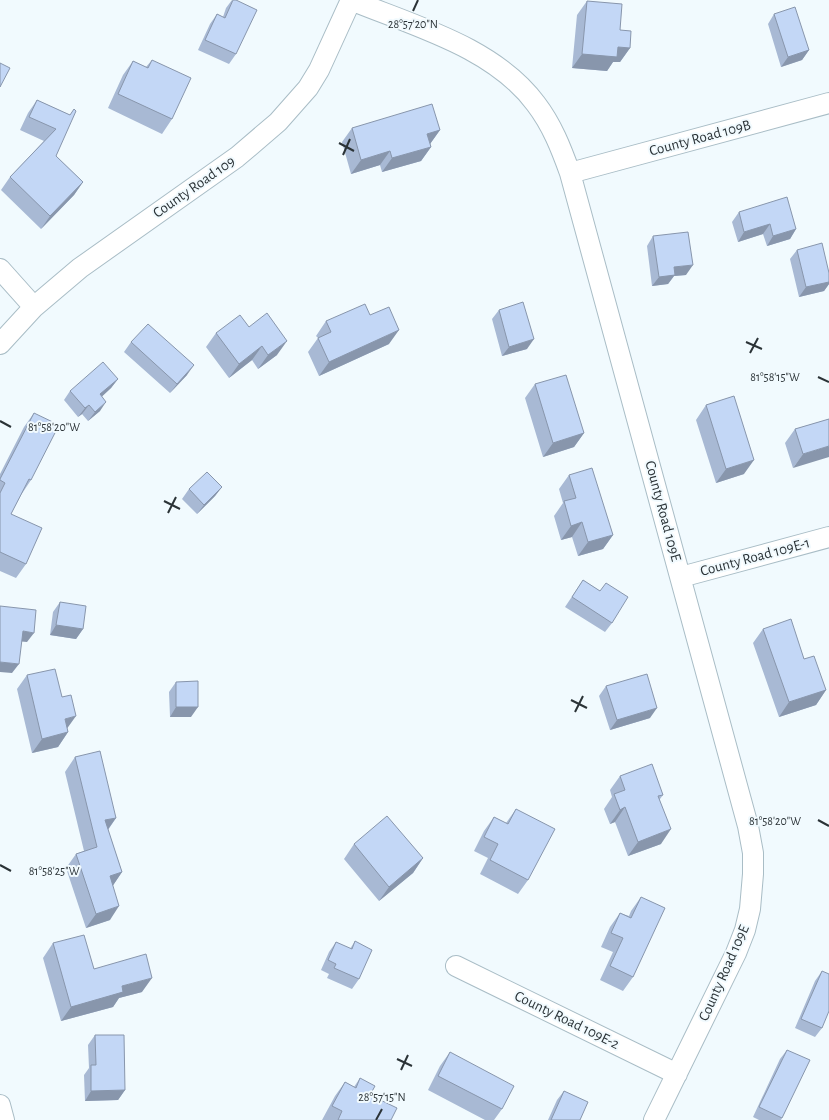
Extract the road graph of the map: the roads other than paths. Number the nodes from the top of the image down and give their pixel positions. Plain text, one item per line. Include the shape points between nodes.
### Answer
1 (351, 0) edge
2 (829, 103) edge
3 (570, 173) junction
4 (0, 269) edge
5 (34, 307) junction
6 (0, 344) edge
7 (829, 537) edge
8 (681, 577) junction
9 (456, 966) dead end
10 (677, 1074) junction
11 (0, 1105) edge
12 (4, 1120) edge
13 (654, 1120) edge

1 - 3 street, County Road 109E via 441,37 507,74 547,120
1 - 5 street, County Road 109 via 319,70 308,88 278,122 237,157 80,268
2 - 3 street, County Road 109B
3 - 8 street, County Road 109E
4 - 5 street
5 - 6 street, County Road 109
7 - 8 street, County Road 109E-1
8 - 10 street, County Road 109E via 748,826 754,874 745,930
9 - 10 street, County Road 109E-2
10 - 13 street, County Road 109E
11 - 12 street

